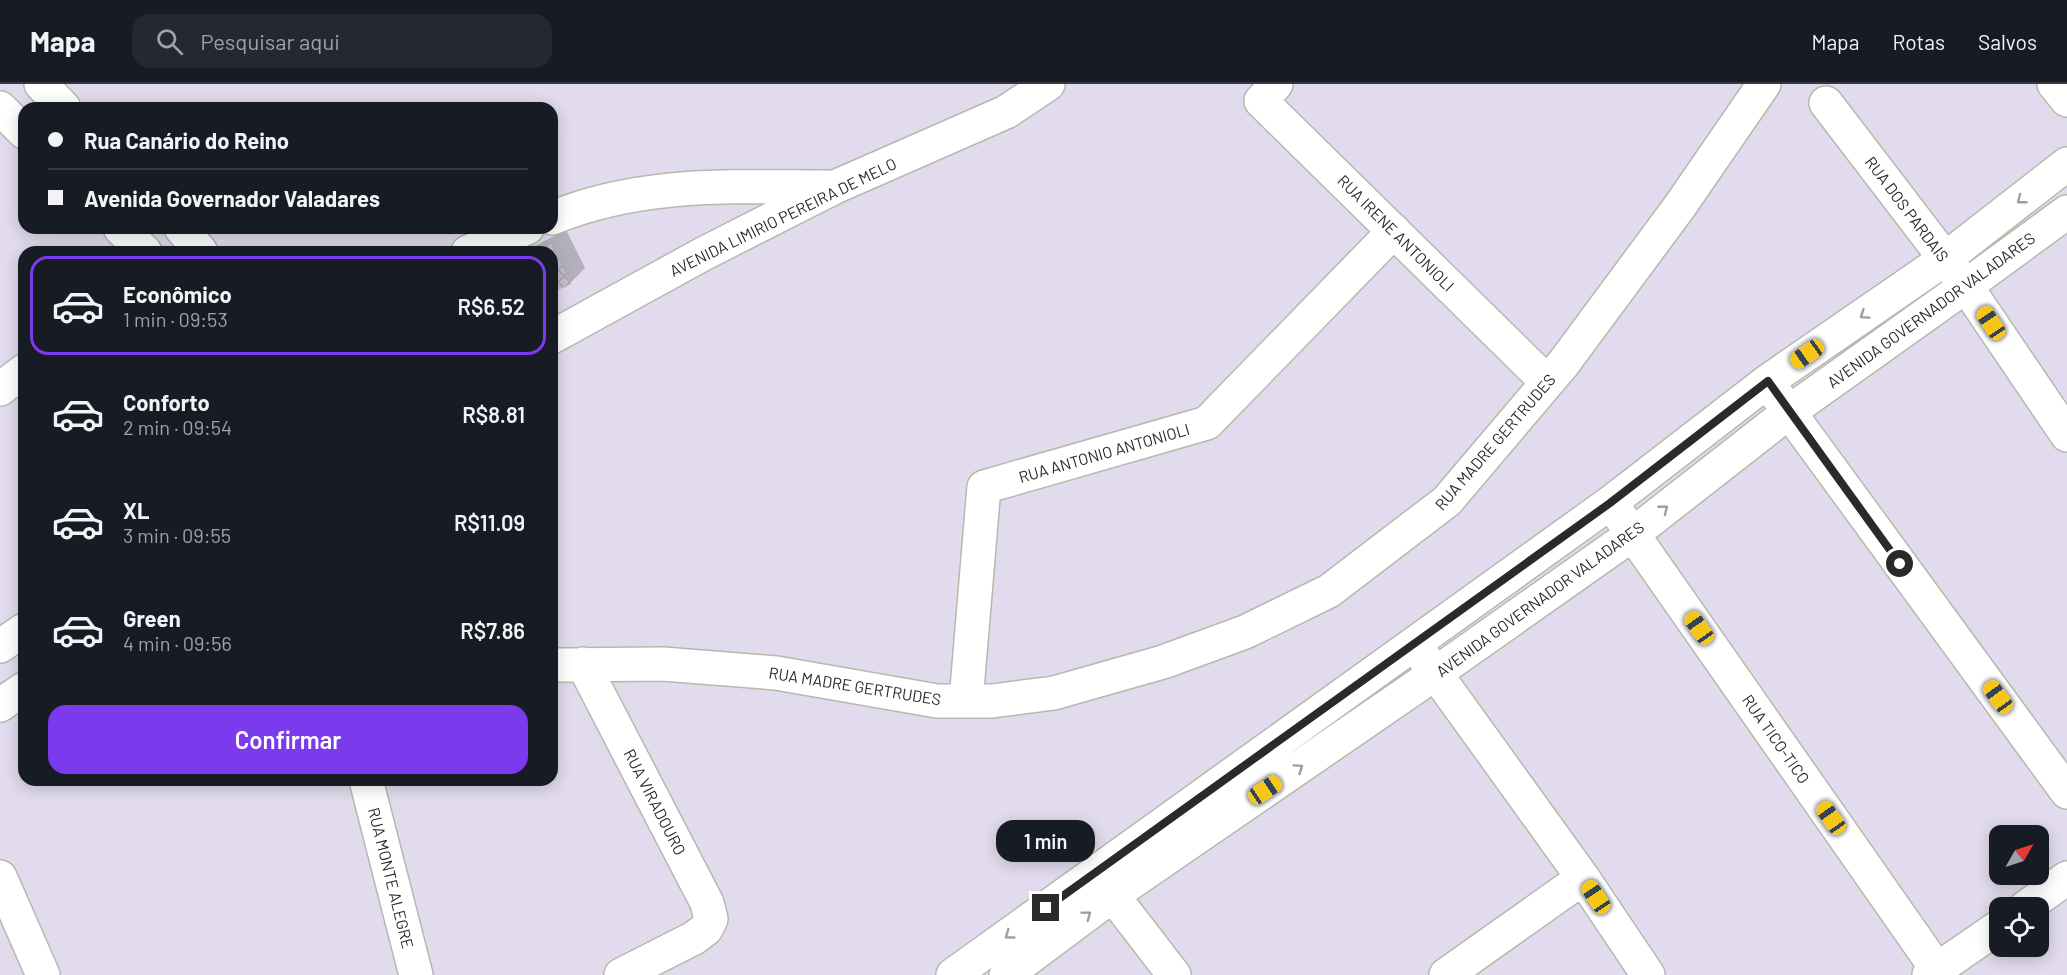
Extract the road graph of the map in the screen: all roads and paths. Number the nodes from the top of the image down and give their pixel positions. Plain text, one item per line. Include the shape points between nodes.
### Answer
1 (41, 84) edge
2 (1048, 84) edge
3 (1276, 84) edge
4 (1764, 84) edge
5 (2054, 84) edge
6 (2067, 100) edge
7 (58, 102) edge
8 (1826, 103) dead end
9 (0, 108) edge
10 (18, 126) edge
11 (2067, 164) edge
12 (835, 187) junction
13 (2067, 212) edge
14 (558, 215) edge
15 (1394, 231) junction
16 (126, 234) edge
17 (512, 234) edge
18 (139, 246) edge
19 (483, 246) edge
20 (1945, 259) junction
21 (1966, 286) junction
22 (558, 333) edge
23 (18, 376) edge
24 (1768, 381) junction
25 (1547, 382) junction
26 (0, 389) edge
27 (1789, 411) junction
28 (2067, 435) edge
29 (1610, 503) junction
30 (1633, 534) junction
31 (18, 634) edge
32 (1414, 644) junction
33 (0, 646) edge
34 (567, 664) edge
35 (1436, 673) junction
36 (18, 693) edge
37 (966, 701) junction
38 (0, 705) edge
39 (18, 712) edge
40 (0, 713) edge
41 (368, 786) edge
42 (2067, 792) edge
43 (0, 877) edge
44 (1583, 878) junction
45 (2067, 878) edge
46 (1105, 884) junction
47 (2040, 897) edge
48 (1989, 934) edge
49 (1936, 973) edge
50 (43, 975) edge
51 (416, 975) edge
52 (621, 975) edge
53 (953, 975) edge
54 (1006, 975) edge
55 (1174, 975) edge
56 (1446, 975) edge
57 (1648, 975) edge

1 - 7 street
2 - 12 street, AVENIDA LIMIRIO PEREIRA DE MELO via 1006,112
3 - 15 street, RUA IRENE ANTONIOLI via 1262,101
4 - 25 street, RUA MADRE GERTRUDES via 1680,206
5 - 6 street
8 - 20 street, RUA DOS PARDAIS
9 - 10 street
11 -> 20 street, AVENIDA GOVERNADOR VALADARES
12 - 14 street via 697,186 630,194
12 - 22 street, AVENIDA LIMIRIO PEREIRA DE MELO
13 - 21 street, AVENIDA GOVERNADOR VALADARES
15 - 25 street, RUA IRENE ANTONIOLI
15 - 37 street, RUA ANTONIO ANTONIOLI via 1207,423 984,488
16 - 18 street
17 - 19 street
20 - 21 street, RUA DOS PARDAIS
20 -> 24 street, AVENIDA GOVERNADOR VALADARES
21 - 27 street, AVENIDA GOVERNADOR VALADARES
21 - 28 street, RUA DOS PARDAIS
23 - 26 street
24 - 27 street
24 - 29 street, AVENIDA GOVERNADOR VALADARES
25 - 37 street, RUA MADRE GERTRUDES via 1447,501 1329,591 1245,632 1163,662 1054,693
30 -> 27 street, AVENIDA GOVERNADOR VALADARES
27 - 42 street
29 - 30 street, RUA TICO-TICO
29 - 32 street, AVENIDA GOVERNADOR VALADARES
30 - 35 street, AVENIDA GOVERNADOR VALADARES
30 - 49 street, RUA TICO-TICO
31 - 33 street
32 - 35 street
32 - 46 street, AVENIDA GOVERNADOR VALADARES
34 - 37 street, RUA MADRE GERTRUDES via 663,664 776,673 936,701
34 - 52 street, RUA VIRADOURO via 707,903 711,919 694,938
35 - 44 street
46 -> 35 street, AVENIDA GOVERNADOR VALADARES
36 - 38 street
39 - 40 street
41 - 51 street, RUA MONTE ALEGRE
43 - 50 street
44 - 56 street
44 - 57 street
45 - 47 street
46 -> 53 street, AVENIDA GOVERNADOR VALADARES
54 -> 46 street, AVENIDA GOVERNADOR VALADARES
46 - 55 street
48 - 49 street

